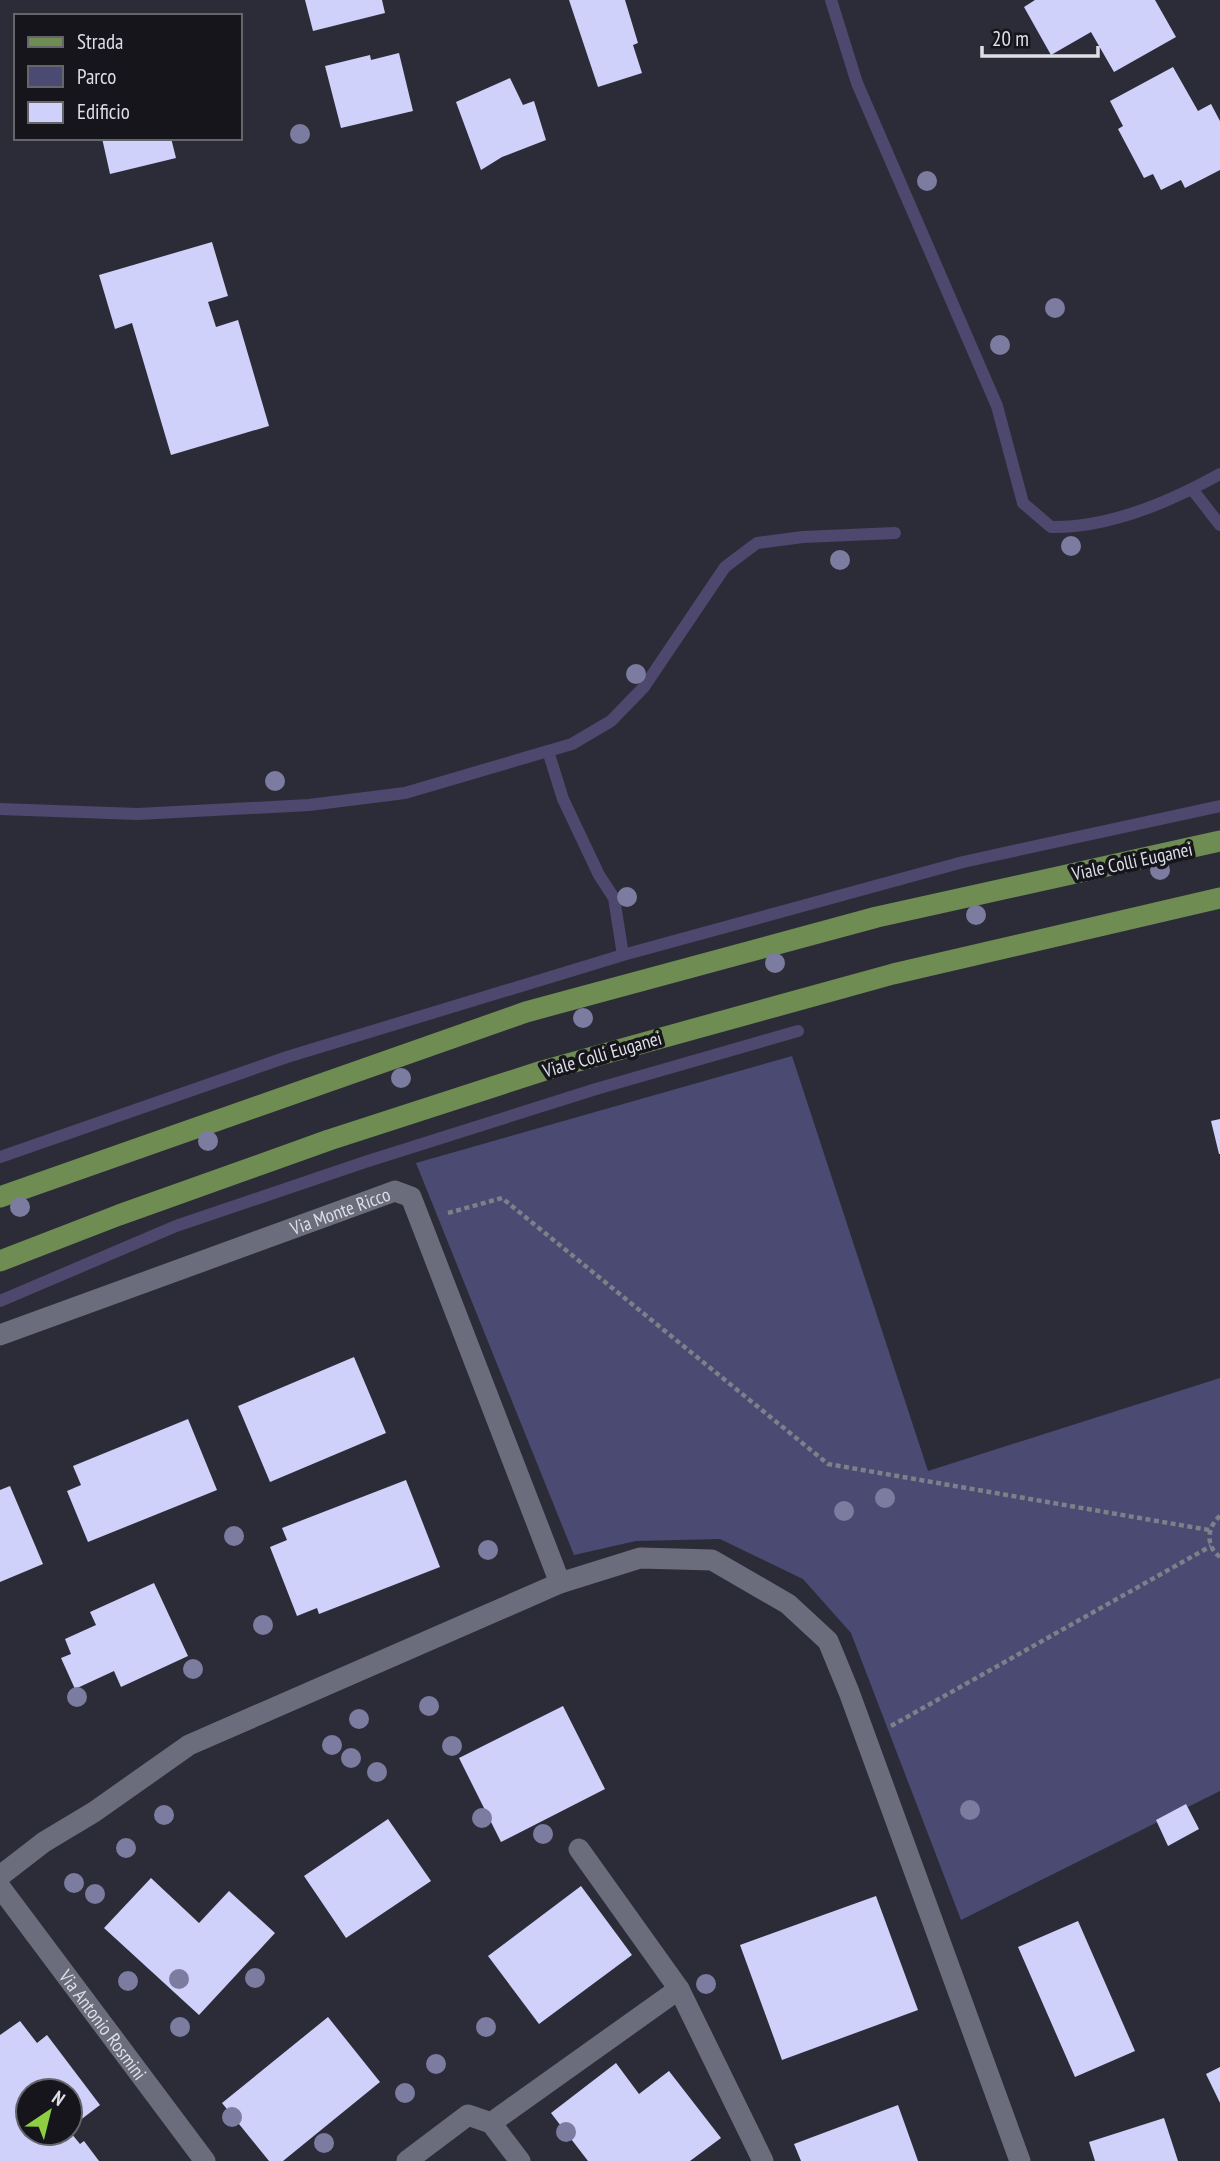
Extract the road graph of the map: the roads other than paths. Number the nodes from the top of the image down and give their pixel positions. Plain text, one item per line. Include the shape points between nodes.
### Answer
1 (1220, 841) edge
2 (1220, 898) edge
3 (0, 1197) edge
4 (0, 1261) edge
5 (0, 1335) edge
6 (560, 1583) junction
7 (579, 1849) dead end
8 (0, 1876) edge
9 (0, 1887) edge
10 (679, 1989) junction
11 (491, 2123) junction
12 (205, 2161) edge
13 (407, 2161) edge
14 (520, 2161) edge
15 (763, 2161) edge
16 (1020, 2161) edge

1 - 3 main road, Viale Colli Euganei via 877,917 526,1012
2 - 4 main road, Viale Colli Euganei via 892,974 542,1071 329,1140
5 - 6 street, Via Monte Ricco via 394,1191 411,1197
6 - 8 street via 189,1745
6 - 16 street via 640,1558 712,1560 788,1604 828,1641
7 - 10 street
9 - 12 street, Via Antonio Rosmini
10 - 11 street
10 - 15 street
11 - 13 street via 468,2115
11 - 14 street

